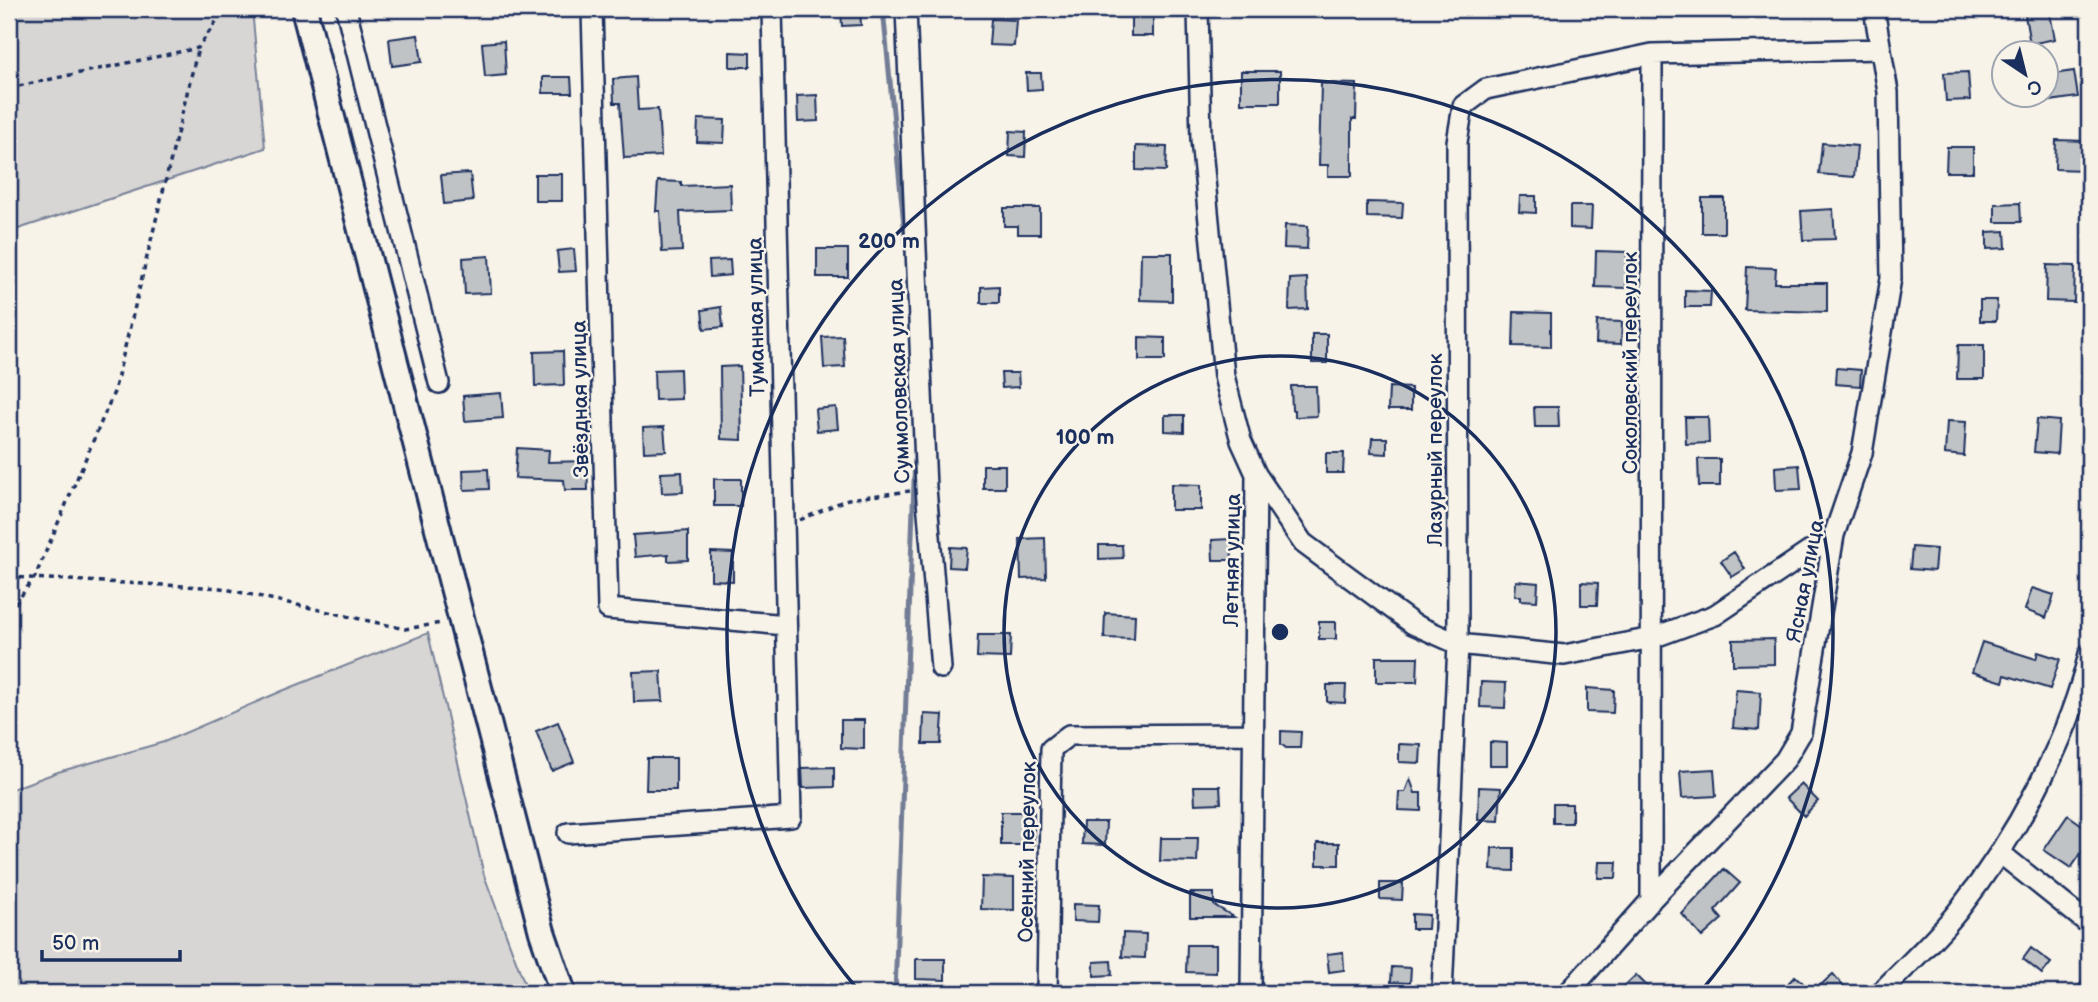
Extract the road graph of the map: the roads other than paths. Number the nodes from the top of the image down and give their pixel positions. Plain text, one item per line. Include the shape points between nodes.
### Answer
1 (304, 9) edge
2 (346, 9) edge
3 (592, 9) edge
4 (772, 9) edge
5 (906, 9) edge
6 (1198, 9) edge
7 (1874, 9) edge
8 (1881, 49) junction
9 (1652, 54) junction
10 (439, 383) dead end
11 (1256, 474) junction
12 (1834, 535) junction
13 (786, 625) junction
14 (1652, 638) junction
15 (1458, 644) junction
16 (2089, 654) edge
17 (940, 668) dead end
18 (1252, 734) junction
19 (568, 833) dead end
20 (2000, 853) junction
21 (1651, 900) junction
22 (2089, 924) edge
23 (563, 993) edge
24 (1047, 993) edge
25 (1251, 993) edge
26 (1442, 993) edge
27 (1568, 993) edge
28 (1881, 993) edge

1 - 23 main road via 542,932
2 - 10 street
3 - 13 street, Звёздная улица via 608,608
4 - 13 street, Туманная улица
5 - 17 street, Суммоловская улица via 926,488
6 - 11 street, Летняя улица via 1201,139 1224,376 1241,441
7 - 8 street, Ясная улица
8 - 9 street
8 - 12 street, Ясная улица via 1888,92 1891,278 1862,453
9 - 14 street, Соколовский переулок
9 - 15 street, Лазурный переулок via 1486,89 1463,106 1457,142
11 - 15 street via 1303,543 1413,624
11 - 18 street, Летняя улица
12 - 14 street via 1715,615
12 - 21 street, Ясная улица via 1801,733 1785,760
13 - 19 street, Туманная улица via 791,817
14 - 15 street via 1564,655
14 - 21 street, Соколовский переулок
15 - 26 street, Лазурный переулок
16 - 20 street via 2068,724
18 - 24 street, Осенний переулок via 1069,735 1051,749
18 - 25 street, Летняя улица
20 - 22 street
20 - 28 street via 1957,913
21 - 27 street, Ясная улица

